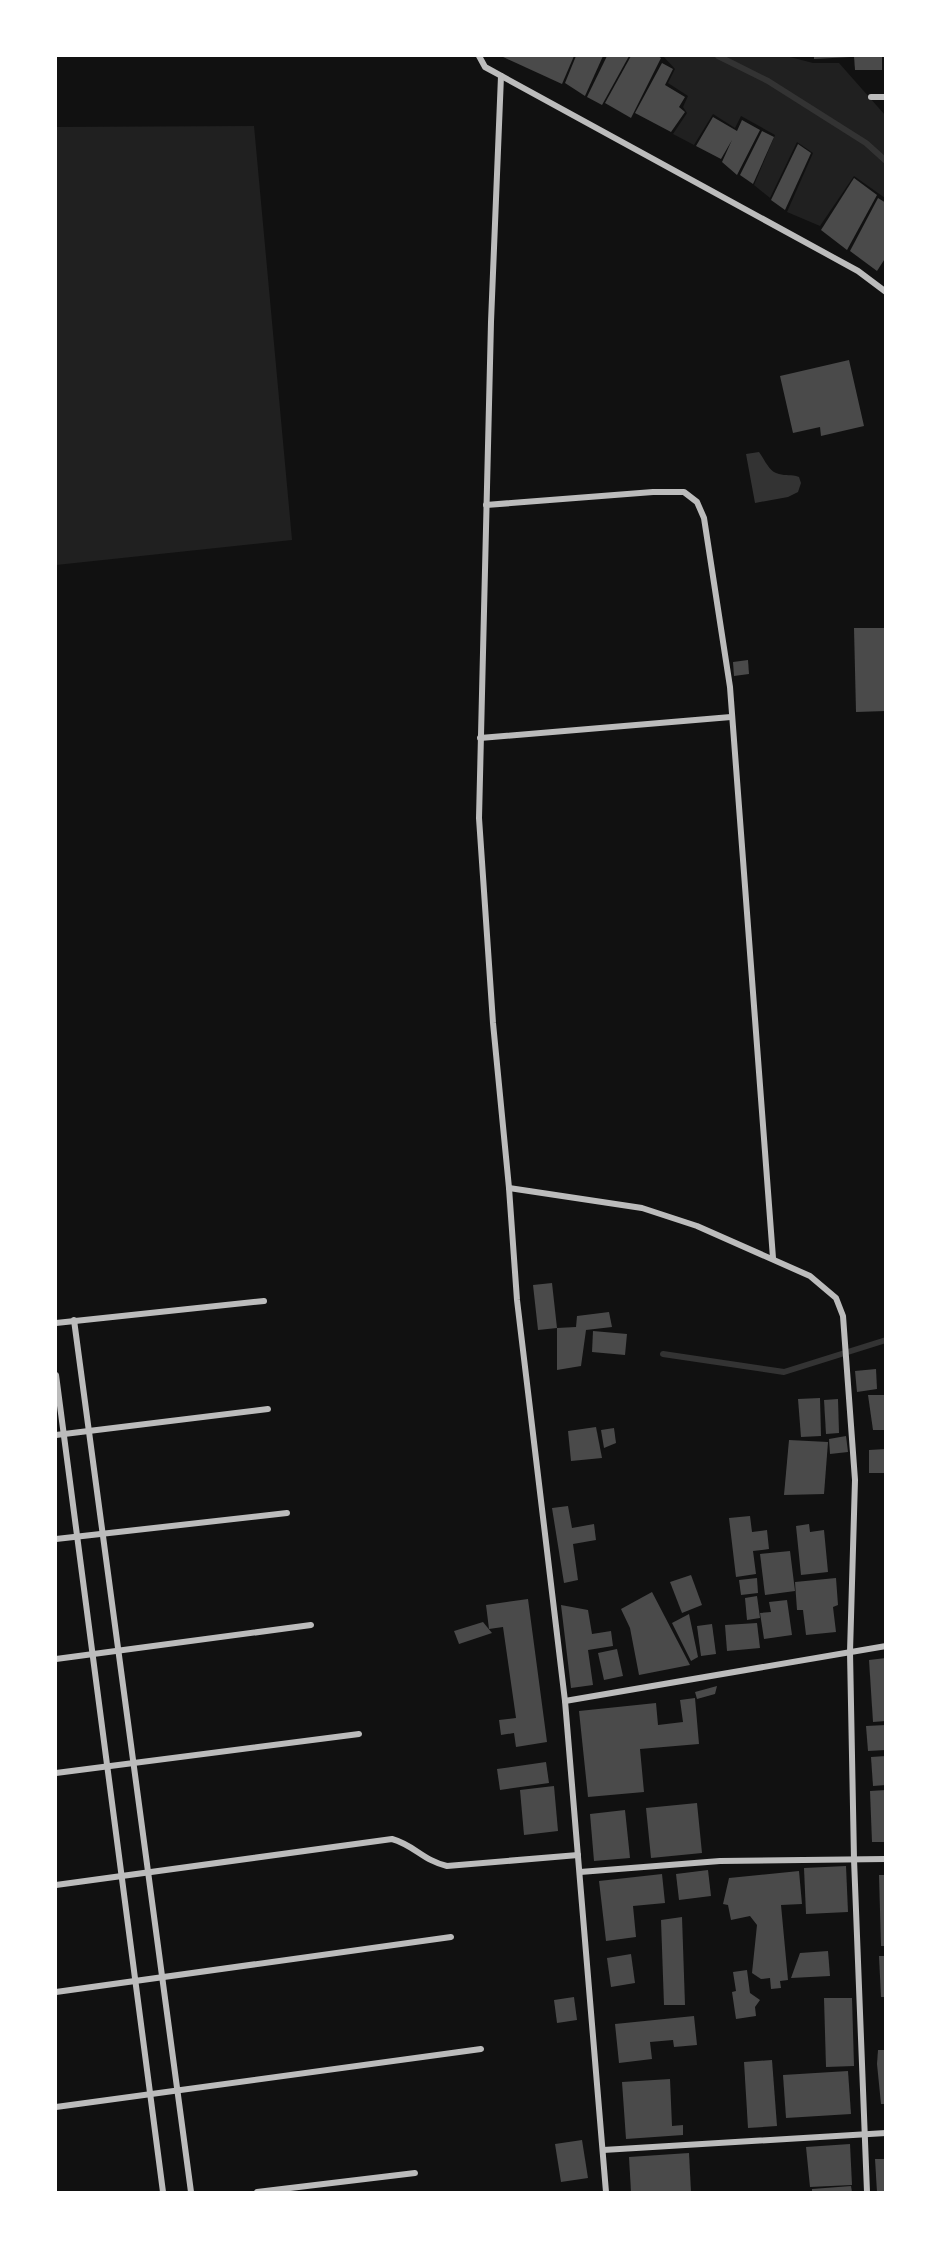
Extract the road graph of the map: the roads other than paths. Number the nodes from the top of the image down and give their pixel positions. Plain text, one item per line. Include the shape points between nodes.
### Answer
1 (479, 56) edge
2 (501, 76) junction
3 (871, 97) dead end
4 (885, 97) edge
5 (885, 292) edge
6 (486, 505) junction
7 (731, 717) junction
8 (480, 738) junction
9 (509, 1188) junction
10 (773, 1258) junction
11 (264, 1301) dead end
12 (74, 1320) junction
13 (56, 1323) edge
14 (56, 1375) edge
15 (268, 1409) dead end
16 (89, 1432) junction
17 (63, 1434) junction
18 (56, 1435) edge
19 (286, 1513) dead end
20 (102, 1532) junction
21 (77, 1535) junction
22 (56, 1539) edge
23 (311, 1625) dead end
24 (885, 1646) edge
25 (118, 1650) junction
26 (850, 1652) junction
27 (92, 1654) junction
28 (56, 1659) edge
29 (565, 1701) junction
30 (359, 1734) dead end
31 (134, 1763) junction
32 (107, 1766) junction
33 (56, 1773) edge
34 (578, 1855) junction
35 (854, 1859) junction
36 (885, 1859) edge
37 (580, 1872) junction
38 (148, 1874) junction
39 (121, 1876) junction
40 (56, 1886) edge
41 (451, 1937) dead end
42 (162, 1977) junction
43 (135, 1980) junction
44 (56, 1992) edge
45 (480, 2049) dead end
46 (177, 2090) junction
47 (150, 2094) junction
48 (56, 2107) edge
49 (885, 2133) edge
50 (865, 2134) junction
51 (603, 2150) junction
52 (415, 2173) dead end
53 (163, 2193) edge
54 (191, 2193) edge
55 (258, 2193) edge
56 (606, 2193) edge
57 (867, 2193) edge

1 - 2 street via 485,67
2 - 5 street via 858,271
2 - 6 street
3 - 4 street
6 - 7 street via 668,492 684,492 697,502 704,518
6 - 8 street
7 - 8 street
7 - 10 street
8 - 9 street via 479,818
9 - 10 street via 642,1208 698,1226
9 - 29 street via 517,1300
10 - 26 street via 810,1276 836,1298 843,1317 855,1480
11 - 12 street
12 - 13 street
12 - 16 street
14 - 17 street
15 - 16 street
16 - 17 street
16 - 20 street
17 - 18 street
17 - 21 street
19 - 20 street
20 - 21 street
20 - 25 street
21 - 22 street
21 - 27 street
23 - 25 street
24 - 26 street
25 - 27 street
25 - 31 street
26 - 29 street
26 - 35 street
27 - 28 street
27 - 32 street
29 - 34 street
30 - 31 street
31 - 32 street
31 - 38 street
32 - 33 street
32 - 39 street
34 - 37 street
34 - 38 street via 447,1866 433,1863 405,1843 392,1839
35 - 36 street
35 - 37 street via 720,1862
35 - 50 street
37 - 51 street
38 - 39 street
38 - 42 street
39 - 40 street
39 - 43 street
41 - 42 street
42 - 43 street
42 - 46 street
43 - 44 street
43 - 47 street
45 - 46 street
46 - 47 street
46 - 54 street
47 - 48 street
47 - 53 street
49 - 50 street
50 - 51 street
50 - 57 street
51 - 56 street
52 - 55 street

